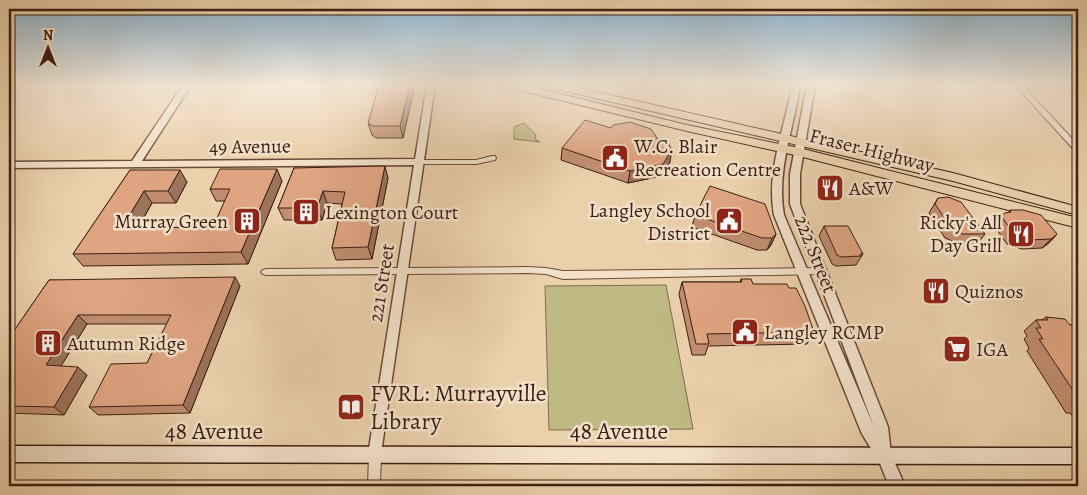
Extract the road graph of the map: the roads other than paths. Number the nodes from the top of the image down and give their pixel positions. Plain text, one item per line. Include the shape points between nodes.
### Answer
1 (172, 108) edge
2 (428, 108) edge
3 (603, 108) edge
4 (644, 108) edge
5 (791, 108) edge
6 (806, 108) edge
7 (1040, 108) edge
8 (783, 143) junction
9 (800, 147) junction
10 (1078, 149) edge
11 (492, 158) dead end
12 (420, 162) junction
13 (9, 165) edge
14 (134, 165) junction
15 (1078, 211) edge
16 (1078, 223) edge
17 (820, 270) junction
18 (403, 271) junction
19 (801, 271) junction
20 (266, 272) dead end
21 (9, 454) edge
22 (375, 455) junction
23 (884, 456) junction
24 (1078, 456) edge
25 (374, 486) edge
26 (897, 486) edge

1 - 14 street
2 - 12 street, 221 Street
3 - 8 main road, Fraser Highway
4 - 8 main road, Fraser Highway
5 - 8 street, 222 Street
6 - 9 street, 222 Street
7 - 10 street
8 - 9 main road, Fraser Highway
8 - 19 street, 222 Street via 775,202
9 - 15 main road, Fraser Highway via 955,178
9 - 16 main road, Fraser Highway
9 - 17 street, 222 Street via 793,192
11 - 12 street, 49 Avenue via 476,162
12 - 14 street, 49 Avenue
12 - 18 street, 221 Street
13 - 14 street, 49 Avenue
17 - 19 street
17 - 23 street, 222 Street via 882,427
18 - 19 street via 528,270 564,275
18 - 20 street
18 - 22 street, 221 Street
19 - 23 street, 222 Street via 867,429
21 - 22 main road, 48 Avenue
22 - 23 main road, 48 Avenue
22 - 25 street, 221 Street
23 - 24 main road, 48 Avenue
23 - 26 street, 222 Street

